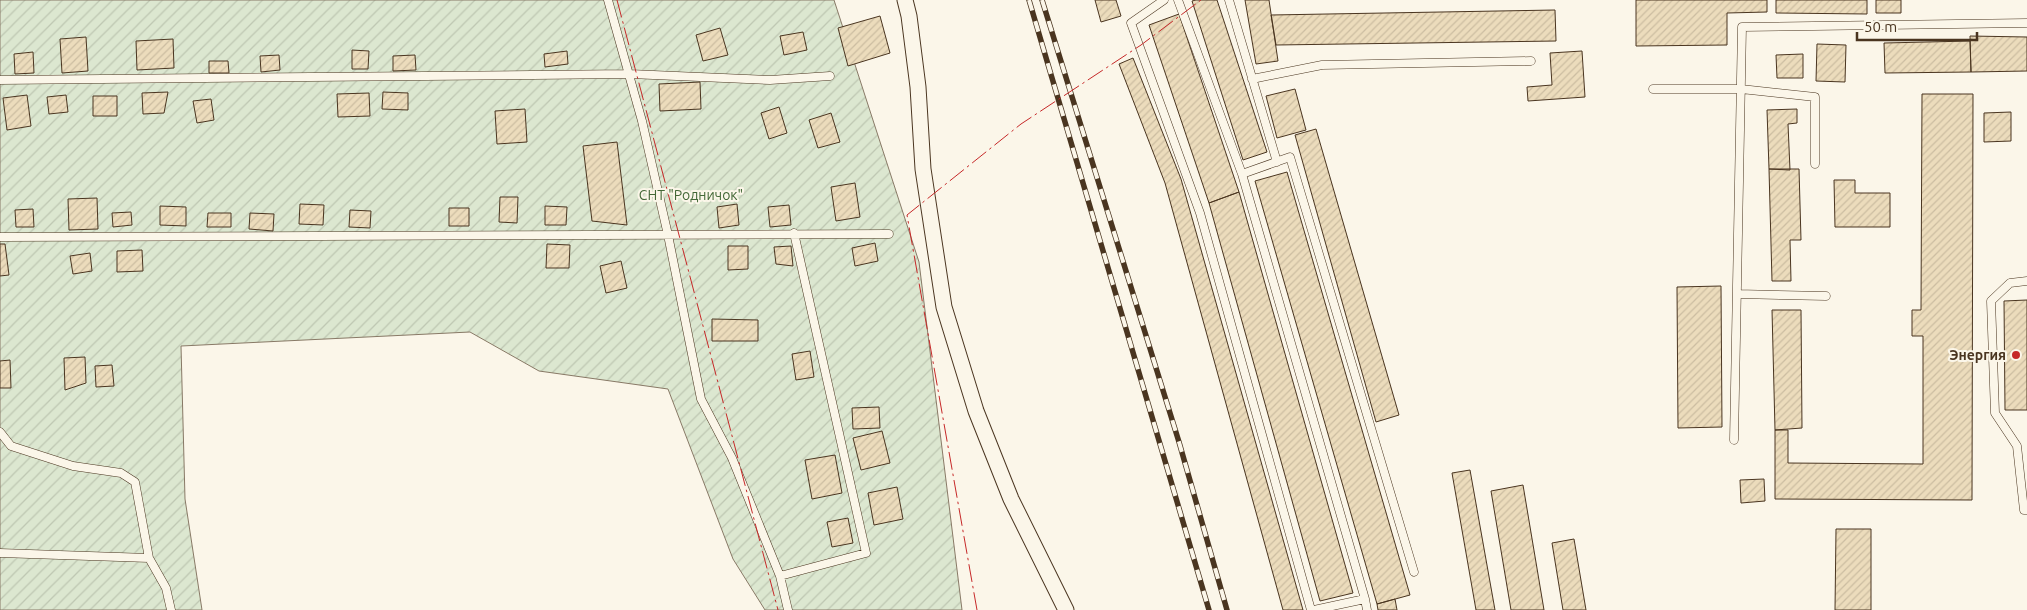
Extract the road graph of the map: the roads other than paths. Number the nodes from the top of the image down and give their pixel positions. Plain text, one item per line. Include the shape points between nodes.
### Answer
1 (608, 0) edge
2 (905, 0) edge
3 (1164, 0) edge
4 (1178, 0) edge
5 (1229, 0) edge
6 (2027, 23) edge
7 (1530, 61) dead end
8 (630, 74) junction
9 (830, 76) dead end
10 (0, 80) edge
11 (1252, 80) junction
12 (1653, 89) dead end
13 (1741, 89) junction
14 (1277, 162) junction
15 (1815, 164) dead end
16 (1242, 174) junction
17 (794, 233) junction
18 (889, 234) dead end
19 (668, 235) junction
20 (0, 237) edge
21 (2027, 281) edge
22 (1737, 294) junction
23 (1826, 296) dead end
24 (0, 432) edge
25 (1734, 440) dead end
26 (2027, 510) edge
27 (0, 553) edge
28 (149, 558) junction
29 (1414, 572) dead end
30 (780, 576) junction
31 (1365, 599) junction
32 (171, 610) edge
33 (788, 610) edge
34 (1066, 610) edge
35 (1312, 610) edge
36 (1367, 610) edge

1 - 8 lane
2 - 34 street via 918,87 923,169 944,307 976,411 1011,499
3 - 35 lane via 1131,22 1200,213
4 - 16 lane
5 - 11 lane
6 - 13 lane via 1742,27
7 - 11 lane via 1322,65
8 - 9 lane via 770,80
8 - 10 lane
8 - 19 lane
11 - 14 lane
12 - 13 lane
13 - 15 lane via 1815,97
13 - 22 lane
14 - 16 lane
14 - 29 lane via 1290,157
16 - 31 lane
17 - 18 lane
17 - 19 lane
17 - 30 lane via 866,553
19 - 20 lane
19 - 30 lane via 701,398 732,458
21 - 26 lane via 2010,283 1992,301 1995,413 2017,446 2024,510
22 - 23 lane
22 - 25 lane
24 - 28 lane via 11,446 73,466 121,473 135,482
27 - 28 lane
28 - 32 lane via 166,588
30 - 33 lane
31 - 35 lane
31 - 36 lane

